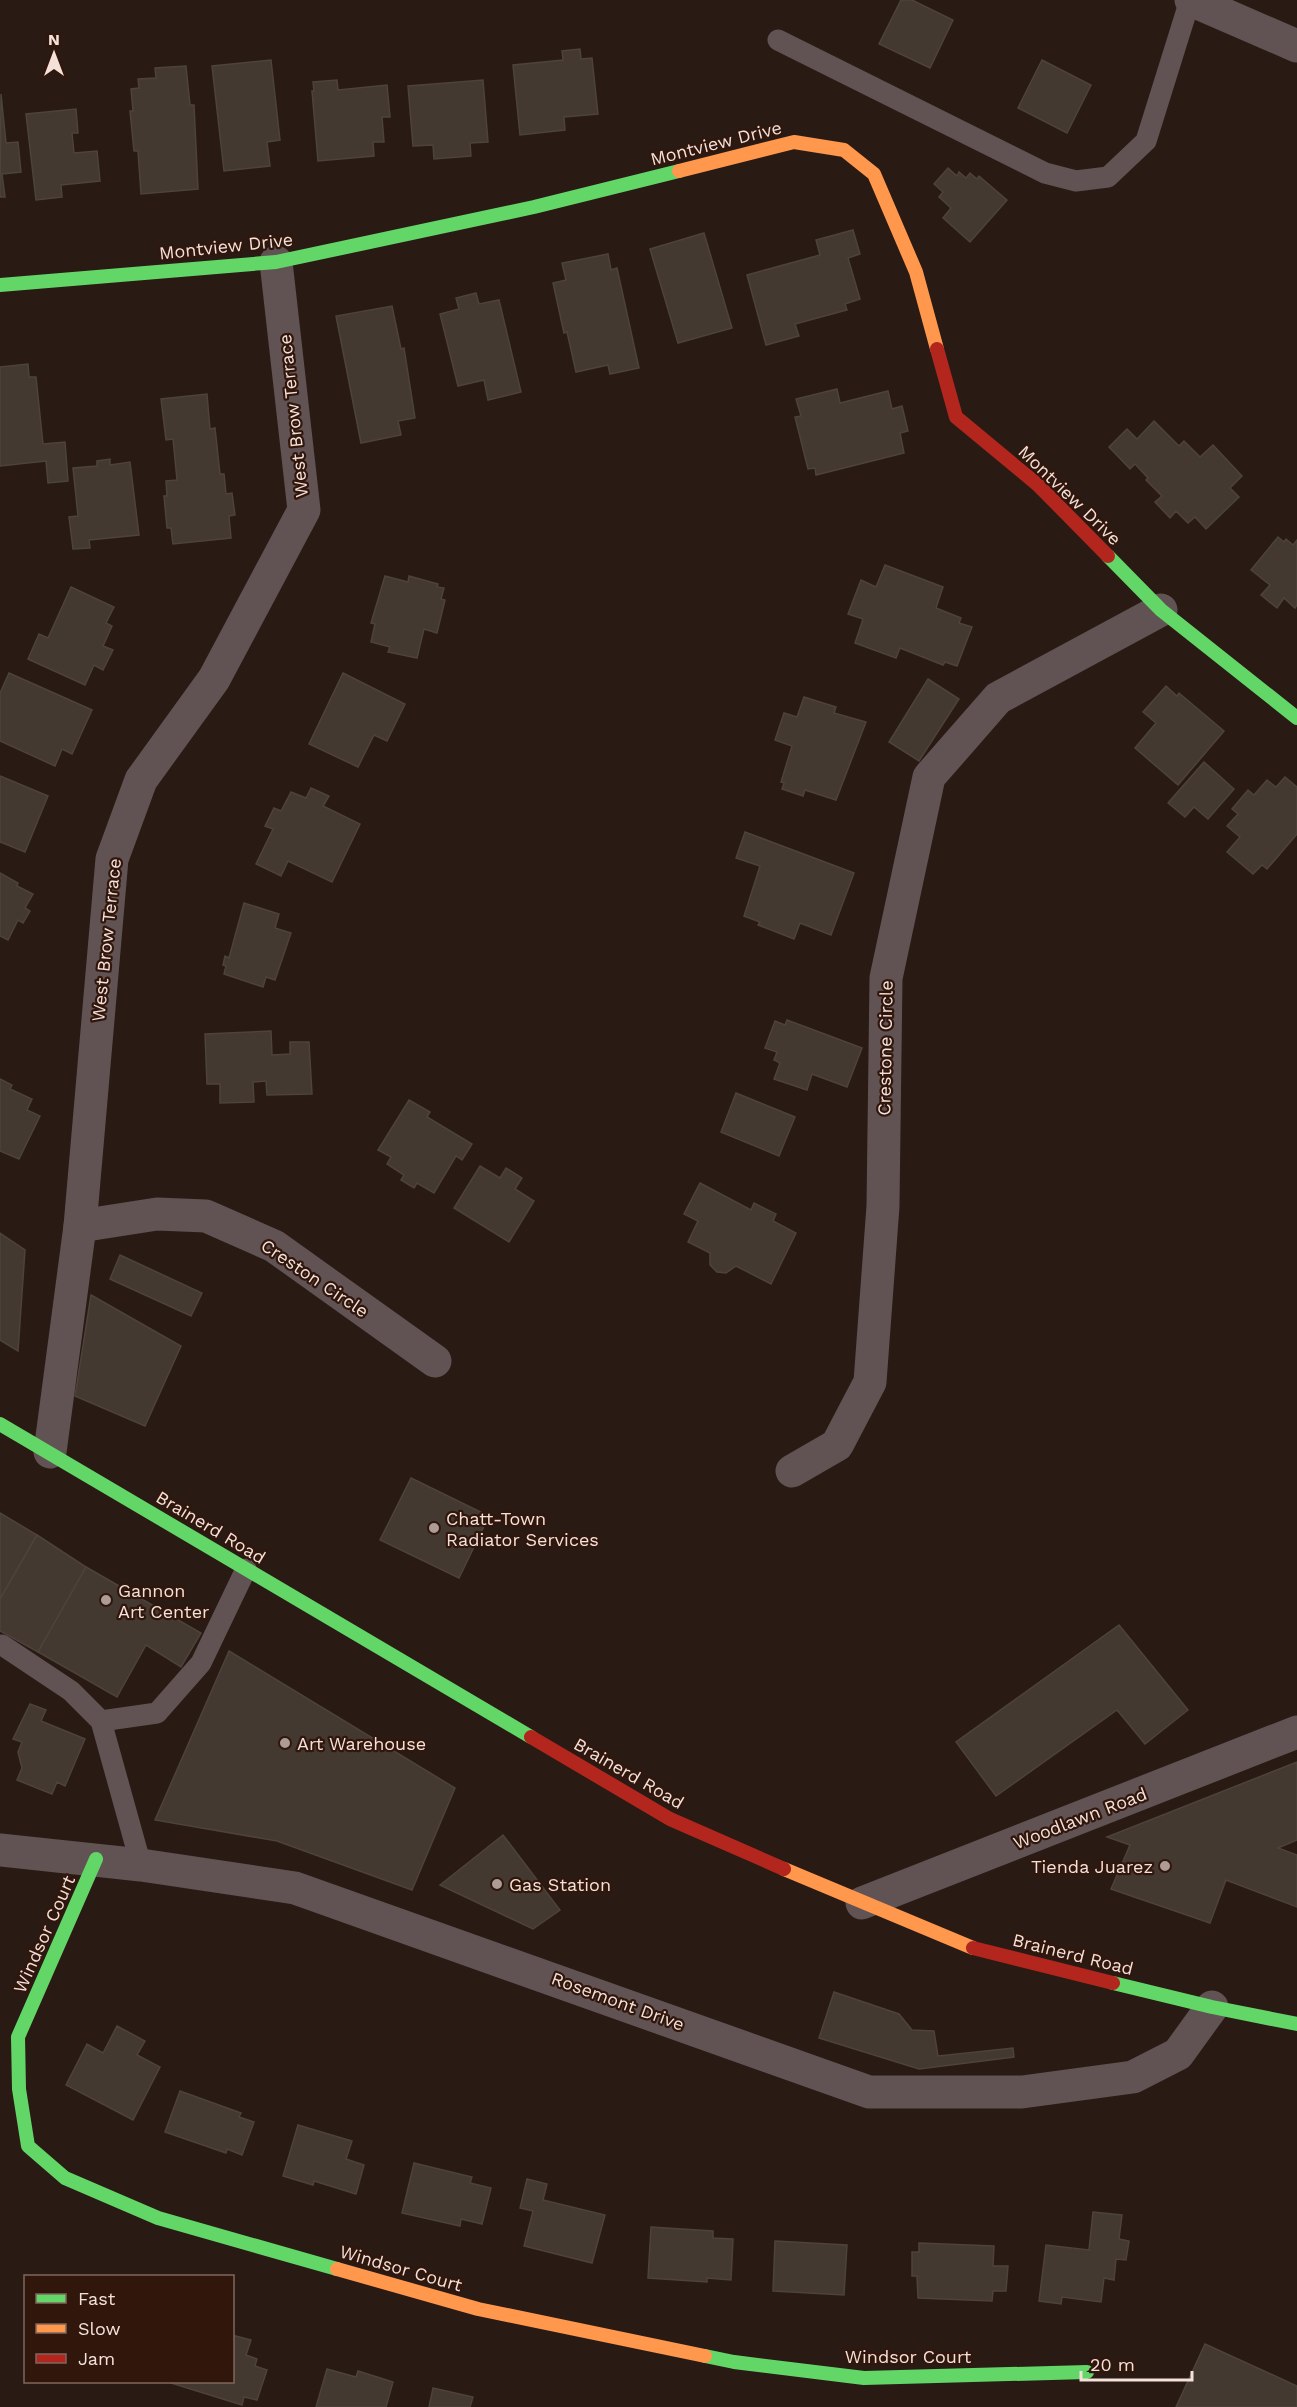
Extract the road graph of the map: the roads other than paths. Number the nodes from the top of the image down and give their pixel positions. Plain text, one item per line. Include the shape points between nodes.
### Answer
1 (1190, 0) edge
2 (778, 40) dead end
3 (1297, 46) edge
4 (276, 262) junction
5 (0, 285) edge
6 (1161, 610) junction
7 (1297, 718) edge
8 (80, 1226) junction
9 (435, 1361) dead end
10 (0, 1424) edge
11 (50, 1452) junction
12 (792, 1471) dead end
13 (246, 1569) junction
14 (1, 1646) edge
15 (101, 1721) junction
16 (1297, 1732) edge
17 (0, 1850) edge
18 (96, 1859) junction
19 (141, 1865) junction
20 (862, 1903) junction
21 (1212, 2007) junction
22 (1297, 2024) edge
23 (1087, 2372) dead end

1 - 2 lane via 1146,141 1108,177 1087,180 1045,173
1 - 3 street
4 - 5 street, Montview Drive
4 - 6 street, Montview Drive via 534,207 794,142 844,150 874,174 911,261 956,417 1038,485
4 - 8 street, West Brow Terrace via 304,510 214,680 141,780 112,859
6 - 7 street, Montview Drive
6 - 12 street, Crestone Circle via 998,698 929,777 886,978 883,1206 870,1382 837,1445
8 - 9 street, Creston Circle via 157,1214 206,1216 273,1246
8 - 11 street, West Brow Terrace
10 - 11 street, Brainerd Road
11 - 13 street, Brainerd Road
13 - 15 lane via 201,1662 157,1713
13 - 20 street, Brainerd Road via 670,1818
14 - 15 lane via 71,1691
15 - 19 lane
16 - 20 street, Woodlawn Road
17 - 18 street, Rosemont Drive
18 - 19 street, Rosemont Drive
18 - 23 street, Windsor Court via 18,2037 19,2089 28,2146 65,2178 158,2218 478,2309 734,2362 864,2378
19 - 21 street, Rosemont Drive via 295,1888 869,2091 1022,2091 1133,2077 1178,2054
20 - 21 street, Brainerd Road via 969,1947
21 - 22 street, Brainerd Road

